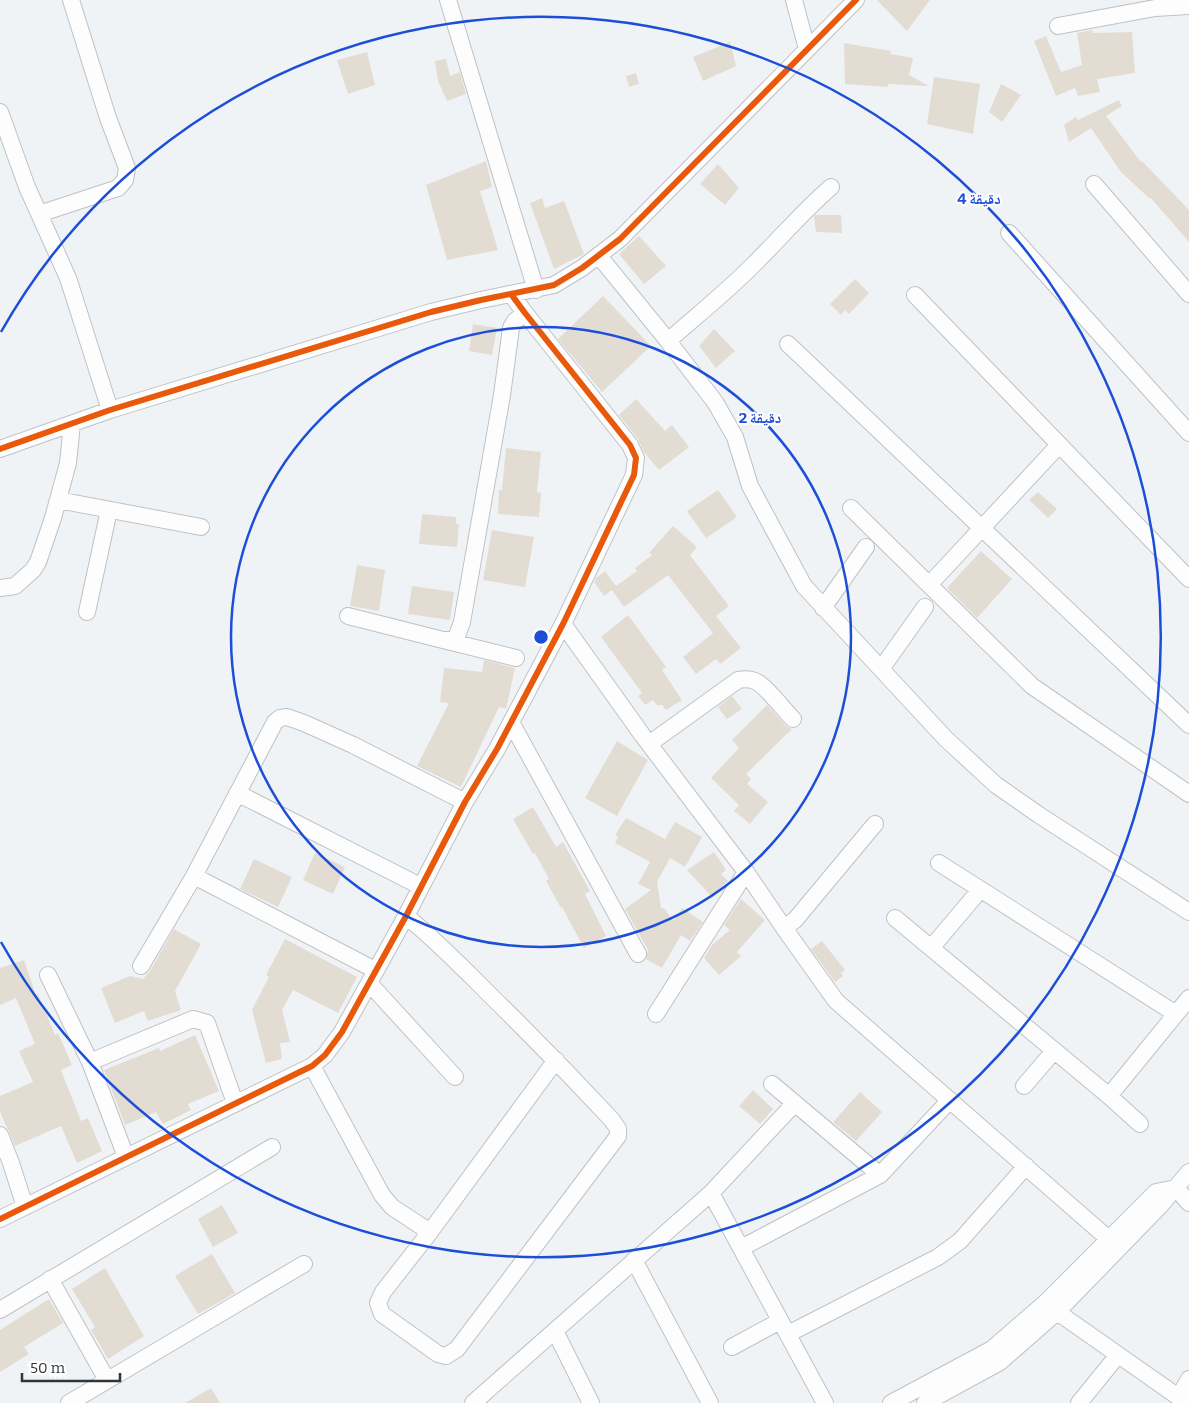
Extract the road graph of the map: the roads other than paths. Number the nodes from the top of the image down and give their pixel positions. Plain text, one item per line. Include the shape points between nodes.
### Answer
1 (71, 0) edge
2 (448, 0) edge
3 (794, 0) edge
4 (856, 0) edge
5 (1189, 6) edge
6 (1058, 26) dead end
7 (807, 50) junction
8 (0, 112) edge
9 (1094, 184) dead end
10 (831, 188) dead end
11 (39, 214) junction
12 (1009, 232) dead end
13 (598, 256) junction
14 (536, 290) junction
15 (511, 294) junction
16 (1189, 294) edge
17 (915, 295) dead end
18 (525, 313) junction
19 (668, 341) junction
20 (788, 344) dead end
21 (110, 410) junction
22 (72, 424) junction
23 (1189, 434) edge
24 (1060, 445) junction
25 (1, 453) edge
26 (58, 500) junction
27 (852, 508) dead end
28 (109, 510) junction
29 (201, 528) dead end
30 (980, 528) junction
31 (866, 547) dead end
32 (1189, 579) edge
33 (929, 585) junction
34 (0, 588) edge
35 (925, 607) dead end
36 (823, 608) junction
37 (87, 612) dead end
38 (348, 616) dead end
39 (563, 624) junction
40 (443, 640) junction
41 (516, 658) dead end
42 (881, 669) junction
43 (793, 719) dead end
44 (511, 722) junction
45 (1189, 725) edge
46 (649, 744) junction
47 (237, 792) junction
48 (1189, 794) edge
49 (464, 802) junction
50 (875, 824) dead end
51 (939, 864) dead end
52 (746, 872) junction
53 (194, 876) junction
54 (420, 886) junction
55 (980, 890) junction
56 (1189, 912) edge
57 (406, 916) junction
58 (895, 918) dead end
59 (784, 928) junction
60 (931, 948) junction
61 (638, 954) dead end
62 (142, 966) dead end
63 (48, 975) dead end
64 (372, 976) junction
65 (1189, 998) edge
66 (656, 1014) dead end
67 (1176, 1014) junction
68 (1054, 1051) junction
69 (556, 1060) junction
70 (90, 1062) junction
71 (312, 1066) junction
72 (455, 1077) dead end
73 (772, 1084) dead end
74 (1024, 1086) dead end
75 (1109, 1096) junction
76 (950, 1100) junction
77 (235, 1103) junction
78 (795, 1104) junction
79 (1140, 1124) dead end
80 (0, 1136) edge
81 (272, 1147) dead end
82 (126, 1157) junction
83 (1026, 1166) junction
84 (1189, 1172) edge
85 (880, 1174) junction
86 (1176, 1188) junction
87 (711, 1193) junction
88 (1189, 1204) edge
89 (25, 1207) junction
90 (0, 1217) edge
91 (430, 1232) junction
92 (1114, 1243) junction
93 (740, 1248) junction
94 (634, 1260) junction
95 (304, 1264) dead end
96 (50, 1279) junction
97 (1051, 1308) junction
98 (0, 1310) edge
99 (784, 1327) junction
100 (555, 1331) junction
101 (732, 1347) dead end
102 (1118, 1355) junction
103 (1189, 1379) edge
104 (107, 1380) junction
105 (1183, 1400) edge
106 (476, 1402) edge
107 (69, 1403) edge
108 (591, 1403) edge
109 (710, 1403) edge
110 (825, 1403) edge
111 (891, 1403) edge
112 (925, 1403) edge
113 (1079, 1403) edge

1 - 11 street via 127,168 125,180 118,188
2 - 14 street
3 - 7 street
4 - 7 street
5 - 6 street via 1155,8
7 - 13 street via 620,239
8 - 11 street
9 - 16 street
10 - 19 street via 814,201 747,272
11 - 21 street via 68,278
12 - 23 street
13 - 14 street via 554,285
13 - 19 street
14 - 15 street
15 - 18 street
15 - 21 street via 431,312
17 - 24 street
18 - 39 street via 630,445 636,458 634,475
18 - 40 street via 511,328 460,630 453,640
19 - 36 street via 715,402 735,437 750,486 804,586
20 - 30 street
21 - 22 street
22 - 25 street
22 - 26 street via 68,463
24 - 30 street
24 - 32 street
26 - 28 street
26 - 34 street via 33,570 14,586
27 - 33 street
28 - 29 street
28 - 37 street
30 - 33 street
30 - 45 street
31 - 36 street
33 - 48 street via 1032,686
35 - 42 street
36 - 42 street
38 - 40 street
39 - 44 street
39 - 46 street
40 - 41 street
42 - 56 street via 946,740 996,785
43 - 46 street via 755,681 742,679
44 - 49 street
44 - 61 street
46 - 52 street
47 - 49 street via 275,722 287,717 353,745
47 - 53 street
47 - 54 street
49 - 54 street
50 - 59 street via 795,920
51 - 55 street
52 - 59 street
52 - 66 street
53 - 62 street
53 - 64 street
54 - 57 street
55 - 60 street
55 - 67 street
57 - 64 street
57 - 69 street via 431,936
58 - 60 street
59 - 76 street via 836,1001
60 - 68 street
63 - 70 street
64 - 71 street via 342,1032
64 - 72 street
65 - 67 street
67 - 75 street
68 - 74 street
68 - 75 street
69 - 91 street
69 - 91 street via 612,1120 618,1136 457,1349 446,1356 438,1354 382,1314 378,1303
70 - 77 street via 193,1019 207,1023
70 - 82 street
71 - 77 street
71 - 91 street via 382,1195 392,1207
73 - 78 street
75 - 79 street
76 - 83 street
76 - 85 street
77 - 82 street
78 - 85 street
78 - 87 street
80 - 89 street
81 - 96 street
82 - 89 street
83 - 92 street
83 - 99 street via 960,1241 938,1257
84 - 86 street
85 - 93 street
86 - 88 street
86 - 92 street via 1156,1192
87 - 93 street
87 - 94 street
89 - 90 street
92 - 97 street
93 - 99 street
94 - 100 street
94 - 109 street
95 - 104 street
96 - 98 street
96 - 104 street
97 - 102 street
97 - 111 street via 992,1349
97 - 112 street via 1000,1362
99 - 101 street
99 - 110 street
100 - 106 street
100 - 108 street
102 - 105 street
102 - 113 street
103 - 105 street
104 - 107 street

